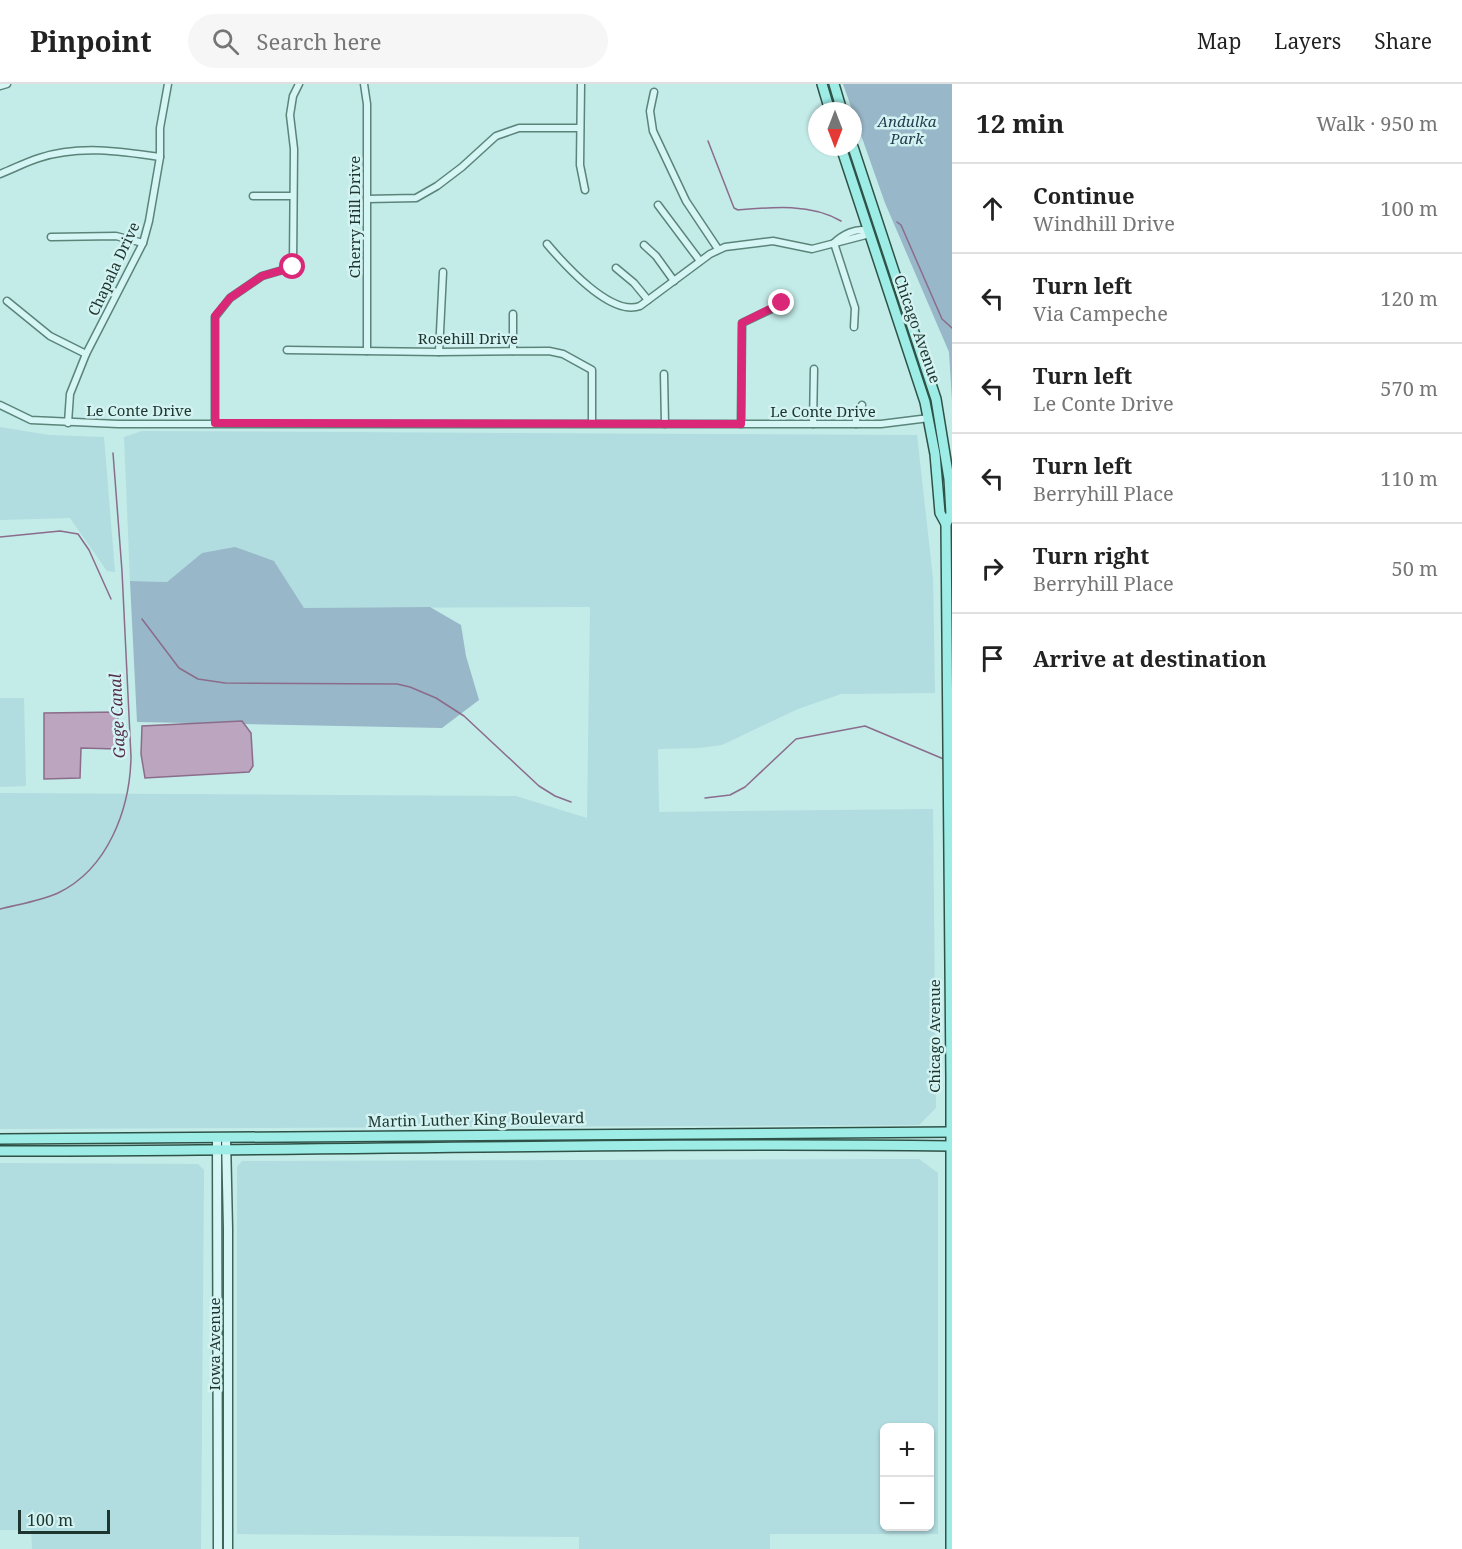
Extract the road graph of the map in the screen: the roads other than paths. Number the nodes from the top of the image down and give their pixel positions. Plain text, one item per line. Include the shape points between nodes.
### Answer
1 (7, 84) edge
2 (168, 84) edge
3 (299, 84) edge
4 (364, 84) edge
5 (581, 84) edge
6 (822, 84) edge
7 (834, 84) edge
8 (0, 86) edge
9 (654, 92) dead end
10 (827, 102) edge
11 (839, 102) edge
12 (580, 128) junction
13 (845, 156) edge
14 (856, 156) edge
15 (159, 157) junction
16 (0, 174) edge
17 (585, 190) dead end
18 (253, 196) dead end
19 (293, 196) junction
20 (367, 199) junction
21 (658, 205) dead end
22 (868, 231) junction
23 (51, 237) dead end
24 (143, 243) junction
25 (834, 243) junction
26 (546, 244) dead end
27 (644, 245) dead end
28 (718, 249) junction
29 (700, 261) junction
30 (616, 268) dead end
31 (443, 272) dead end
32 (674, 281) junction
33 (648, 300) junction
34 (7, 301) dead end
35 (782, 303) dead end
36 (513, 314) dead end
37 (854, 327) dead end
38 (287, 350) dead end
39 (368, 351) junction
40 (513, 351) junction
41 (439, 352) junction
42 (86, 354) junction
43 (814, 369) dead end
44 (664, 374) dead end
45 (936, 399) junction
46 (0, 405) edge
47 (862, 405) dead end
48 (929, 418) junction
49 (68, 423) junction
50 (215, 423) junction
51 (592, 423) junction
52 (665, 424) junction
53 (741, 424) junction
54 (813, 424) junction
55 (856, 424) junction
56 (947, 463) junction
57 (949, 524) edge
58 (951, 915) edge
59 (951, 1132) edge
60 (0, 1138) edge
61 (222, 1138) junction
62 (951, 1145) edge
63 (0, 1151) edge
64 (222, 1151) junction
65 (951, 1232) edge
66 (952, 1325) edge
67 (951, 1418) edge
68 (952, 1510) edge
69 (218, 1549) edge
70 (228, 1549) edge
71 (951, 1549) edge

1 - 8 street
2 - 15 street, Chapala Drive
3 - 19 street via 290,114
4 - 20 street, Cherry Hill Drive
5 - 12 street
6 - 10 main road
7 - 11 main road
9 - 28 street via 650,111 653,131 686,201
12 - 17 street
12 - 20 street via 519,128 496,136 437,186 416,198
13 - 22 main road, Chicago Avenue
14 - 45 main road, Chicago Avenue
15 - 16 street via 87,150 40,157
15 - 24 street, Chapala Drive
18 - 19 street
19 - 50 street via 293,267 262,276 230,298 215,316
20 - 39 street, Cherry Hill Drive
21 - 29 street
22 - 25 street via 839,237
22 - 48 main road, Chicago Avenue
23 - 24 street via 116,236
24 - 42 street, Chapala Drive
25 - 28 street via 812,249 772,242
25 - 37 street via 855,308
26 - 33 street via 603,298 632,309
27 - 32 street
28 - 29 street
29 - 32 street
30 - 33 street
31 - 41 street
32 - 33 street
34 - 42 street via 50,336
35 - 53 street via 742,323
36 - 40 street
38 - 39 street, Rosehill Drive
39 - 41 street, Rosehill Drive
40 - 41 street, Rosehill Drive
40 - 51 street, Rosehill Drive via 563,354 592,370
42 - 49 street, Chapala Drive via 70,394
43 - 54 street
44 - 52 street
45 - 48 main road
45 - 56 main road, Chicago Avenue
46 - 49 street, Le Conte Drive via 31,420
47 - 55 street via 856,414
48 - 55 street, Le Conte Drive
48 - 56 main road via 937,424 942,458
48 - 57 main road, Chicago Avenue via 940,513
49 - 50 street, Le Conte Drive
50 - 51 street, Le Conte Drive
51 - 52 street, Le Conte Drive
52 - 53 street, Le Conte Drive
53 - 54 street, Le Conte Drive
54 - 55 street, Le Conte Drive
56 - 57 main road, Chicago Avenue
57 - 58 main road, Chicago Avenue
58 - 59 main road, Chicago Avenue
59 - 61 main road, Martin Luther King Boulevard
59 - 62 main road, Chicago Avenue
60 - 61 main road, Martin Luther King Boulevard
61 - 64 street, Iowa Avenue
62 - 64 main road, Martin Luther King Boulevard
62 - 65 main road, Chicago Avenue
63 - 64 main road, Martin Luther King Boulevard
64 - 69 street, Iowa Avenue
64 - 70 street, Iowa Avenue
65 - 66 main road, Chicago Avenue
66 - 67 main road, Chicago Avenue
67 - 68 main road, Chicago Avenue
68 - 71 main road, Chicago Avenue

